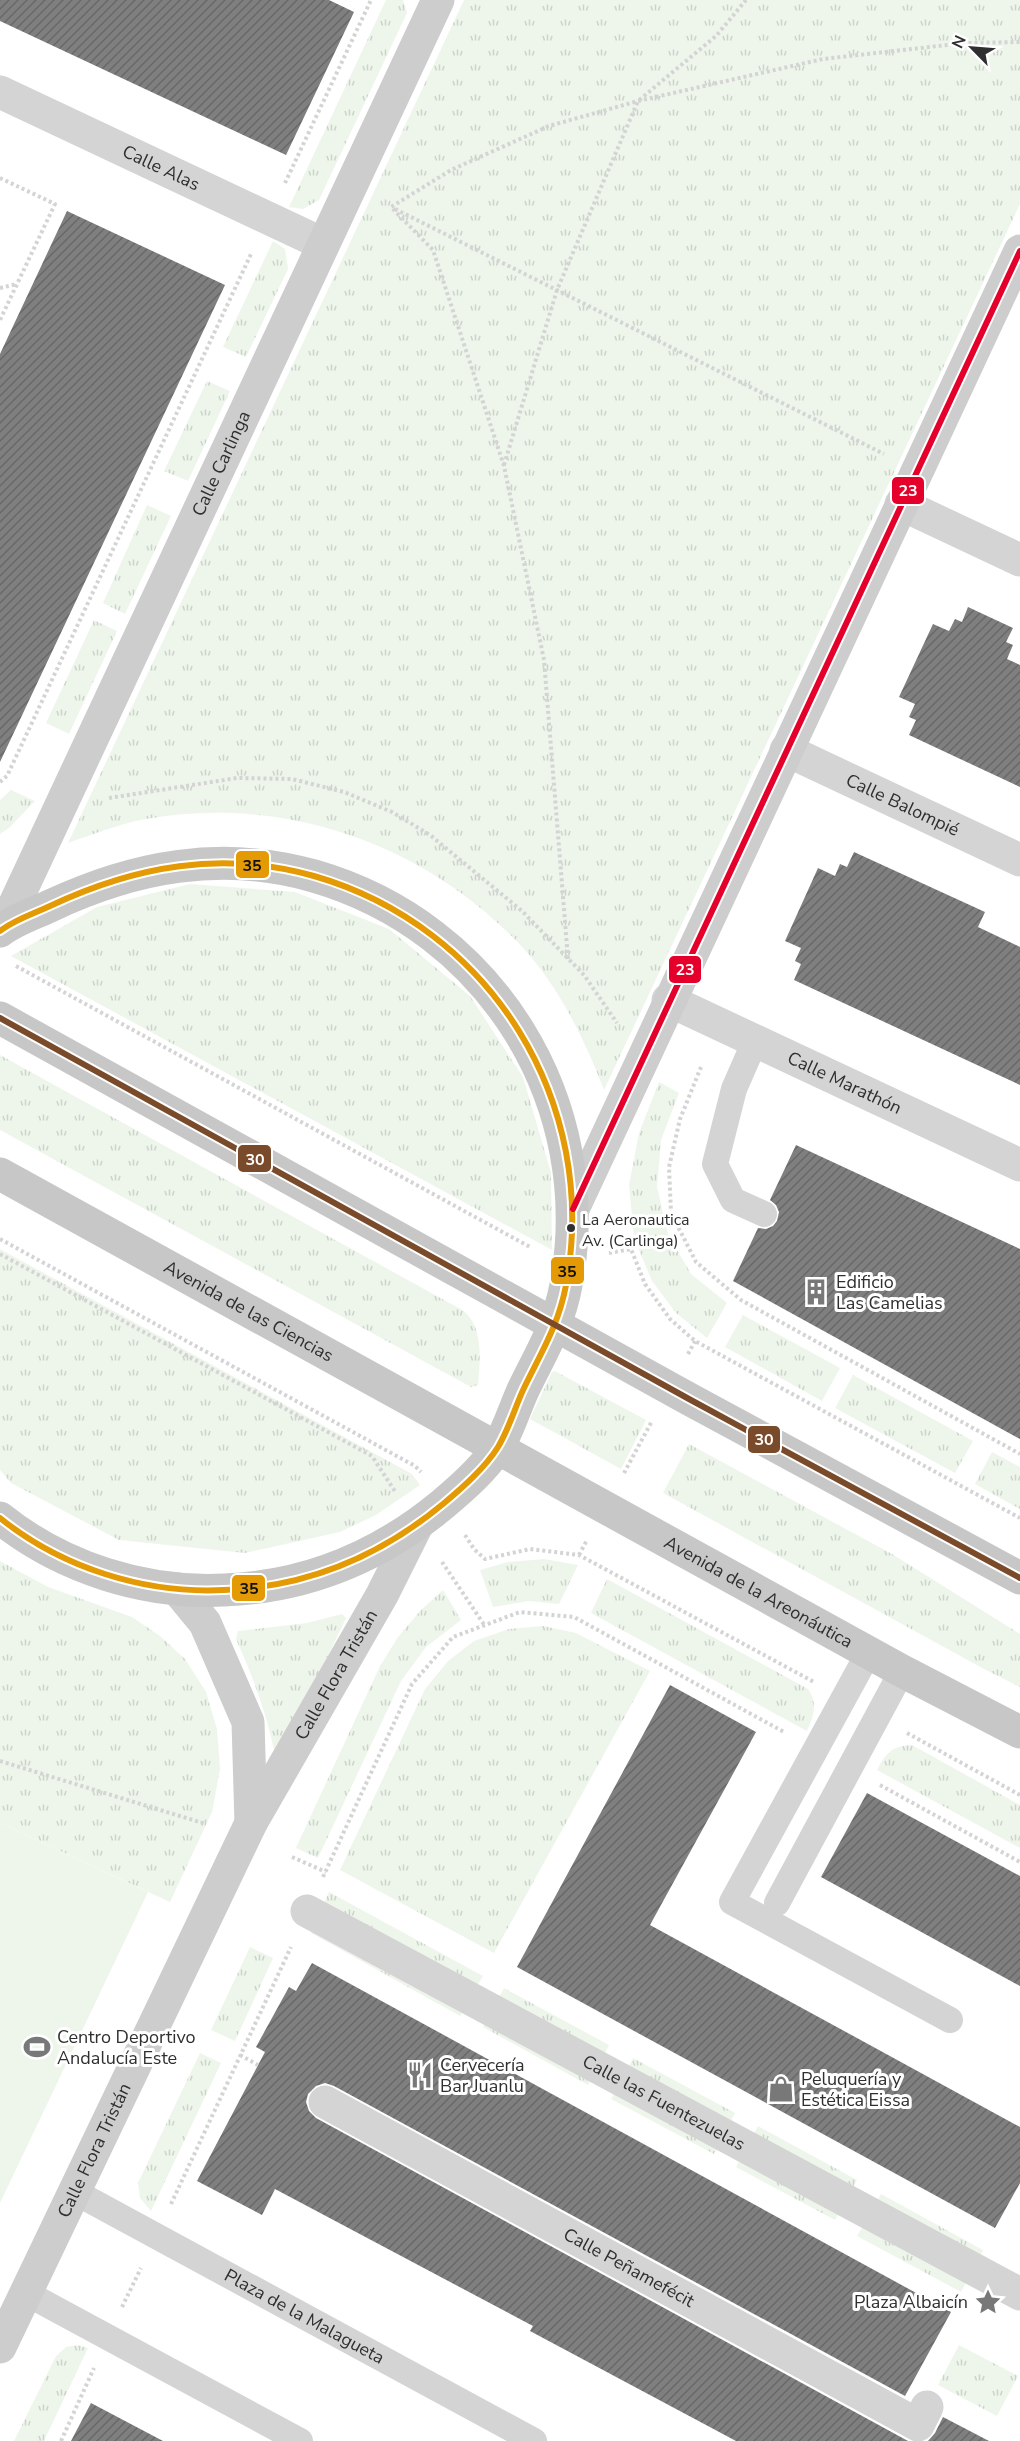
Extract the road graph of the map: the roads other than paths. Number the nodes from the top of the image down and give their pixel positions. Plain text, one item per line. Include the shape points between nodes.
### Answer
1 (438, 0) edge
2 (0, 92) edge
3 (323, 244) junction
4 (1019, 258) edge
5 (901, 504) junction
6 (1020, 560) edge
7 (786, 750) junction
8 (1020, 860) edge
9 (2, 929) edge
10 (668, 1000) junction
11 (0, 1018) edge
12 (755, 1041) junction
13 (1020, 1165) edge
14 (0, 1174) edge
15 (573, 1209) junction
16 (764, 1215) dead end
17 (556, 1325) junction
18 (497, 1448) junction
19 (0, 1518) edge
20 (417, 1525) junction
21 (1020, 1578) edge
22 (177, 1589) junction
23 (869, 1652) junction
24 (902, 1671) junction
25 (1020, 1732) edge
26 (251, 1823) junction
27 (777, 1903) dead end
28 (307, 1911) road end
29 (950, 2020) dead end
30 (325, 2102) dead end
31 (75, 2192) junction
32 (26, 2293) junction
33 (1020, 2294) edge
34 (0, 2348) edge
35 (927, 2408) dead end
36 (300, 2441) edge
37 (534, 2441) edge

1 - 3 street, Calle Carlinga
2 - 3 street, Calle Alas
3 - 9 street, Calle Carlinga
4 - 5 street
5 - 6 street
5 - 7 street
7 - 8 street, Calle Balompié
7 - 10 street
9 - 15 main road via 106,882 152,870 199,864 247,864 294,871 339,884 382,903 423,927 460,957 520,1030 542,1072 558,1116
10 - 12 street, Calle Marathón
10 - 15 street
11 - 17 main road
12 - 13 street, Calle Marathón
12 - 16 lane via 734,1089 715,1164 733,1200
14 - 18 main road, Avenida de las Ciencias
15 - 17 main road via 570,1260
17 - 18 main road
17 - 21 main road
18 - 20 main road via 460,1490
18 - 23 main road, Avenida de la Areonáutica
19 - 22 main road via 65,1559 120,1579
20 - 22 main road via 362,1557 303,1580 240,1590
20 - 26 street, Calle Flora Tristán via 382,1595
22 - 26 street, Calle Flora Tristán via 205,1623 248,1722
23 - 24 main road, Avenida de la Areonáutica
23 - 29 lane via 732,1902
24 - 25 main road, Avenida de la Areonáutica
24 - 27 lane
26 - 31 street, Calle Flora Tristán
28 - 33 street, Calle las Fuentezuelas
30 - 35 street, Calle Peñamefécit via 918,2425
31 - 32 street, Calle Flora Tristán
31 - 37 lane, Plaza de la Malagueta
32 - 34 street, Calle Flora Tristán
32 - 36 lane

